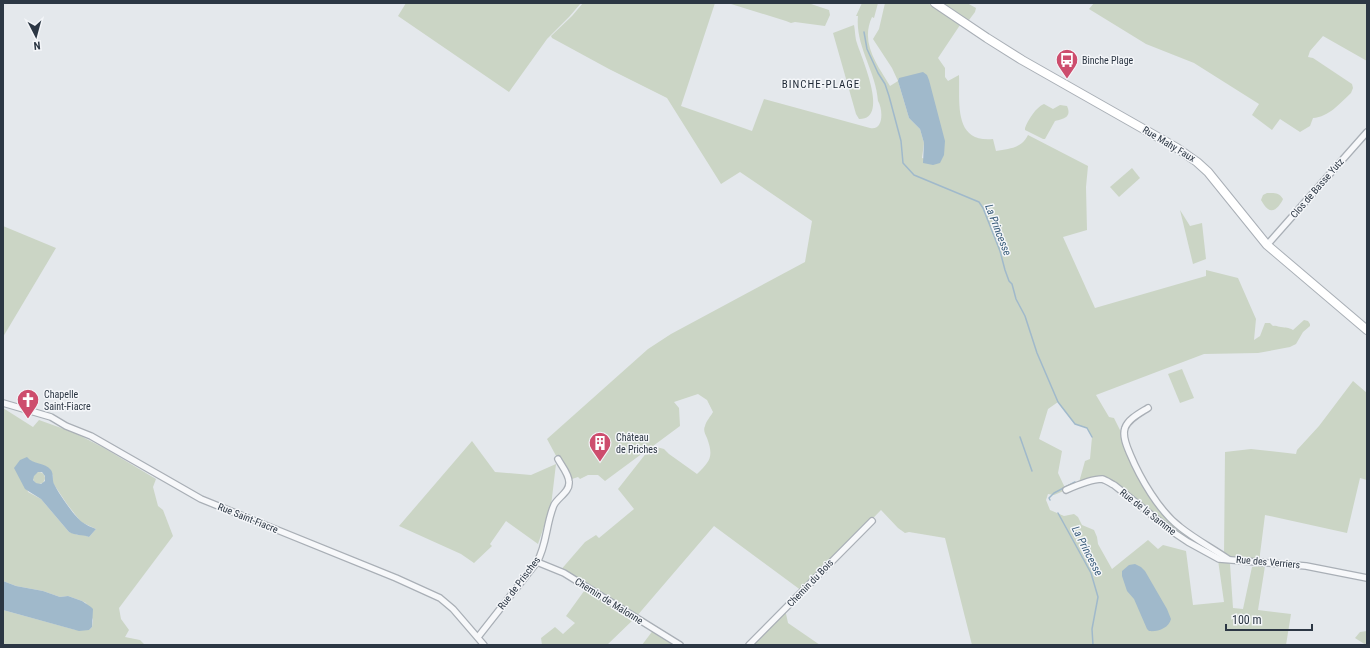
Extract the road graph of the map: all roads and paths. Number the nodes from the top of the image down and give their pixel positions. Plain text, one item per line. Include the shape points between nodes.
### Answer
1 (935, 3) edge
2 (1367, 132) edge
3 (1267, 245) junction
4 (1367, 330) edge
5 (3, 403) edge
6 (1148, 408) dead end
7 (558, 459) dead end
8 (1066, 490) dead end
9 (872, 521) dead end
10 (1228, 559) junction
11 (536, 562) junction
12 (1367, 578) edge
13 (478, 637) junction
14 (484, 645) edge
15 (680, 645) edge
16 (749, 645) edge

1 - 3 street, Rue Mahy Faux via 1022,60 1189,156 1217,182
2 - 3 street, Clos de Basse Yutz
3 - 4 street, Rue Mahy Faux
5 - 13 street, Rue Saint-Fiacre via 50,417 91,436 201,499 425,590 448,604
6 - 10 street, Rue des Verriers via 1125,427 1124,438 1145,485 1166,514 1179,526
7 - 11 street, Rue de Prisches via 569,480 569,486 554,504 541,554
8 - 10 street, Rue de la Samme via 1094,480 1104,480 1188,542 1219,558
9 - 16 street, Chemin du Bois
10 - 12 street, Rue des Verriers via 1306,566
11 - 13 street, Rue de Prisches
11 - 15 street, Chemin de Malonne via 564,573
13 - 14 street, Rue Saint-Fiacre

